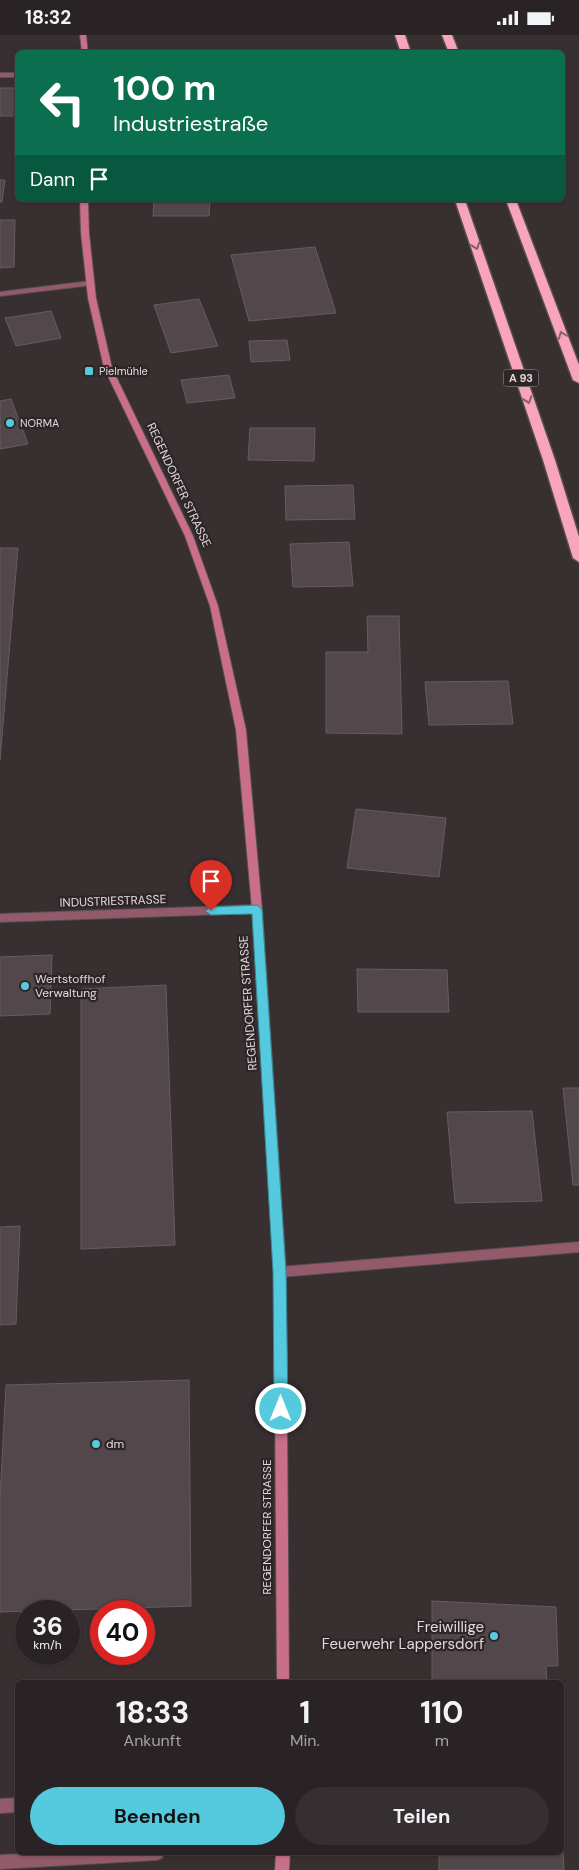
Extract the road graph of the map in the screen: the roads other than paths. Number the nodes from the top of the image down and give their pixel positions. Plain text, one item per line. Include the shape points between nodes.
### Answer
1 (83, 35) edge
2 (400, 35) edge
3 (448, 35) edge
4 (85, 50) edge
5 (405, 50) edge
6 (453, 50) edge
7 (0, 75) edge
8 (15, 75) edge
9 (84, 202) edge
10 (461, 202) edge
11 (512, 202) edge
12 (90, 283) junction
13 (0, 295) edge
14 (579, 381) edge
15 (579, 558) edge
16 (257, 909) junction
17 (0, 918) edge
18 (579, 1247) edge
19 (280, 1272) junction
20 (283, 1680) edge
21 (15, 1805) edge
22 (0, 1806) edge
23 (122, 1855) edge
24 (283, 1855) edge
25 (0, 1862) edge
26 (282, 1870) edge

1 - 4 street
2 - 5 highway
3 - 6 highway
7 - 8 street
9 - 12 street, REGENDORFER STRASSE
10 -> 15 highway, A 93
14 -> 11 highway
12 - 13 street
12 - 16 street, REGENDORFER STRASSE via 108,368 189,536 214,606 241,730
16 - 17 street, INDUSTRIESTRASSE
16 - 19 street, REGENDORFER STRASSE
18 - 19 street
19 - 20 street, REGENDORFER STRASSE
21 - 22 street
23 - 25 street
24 - 26 street

